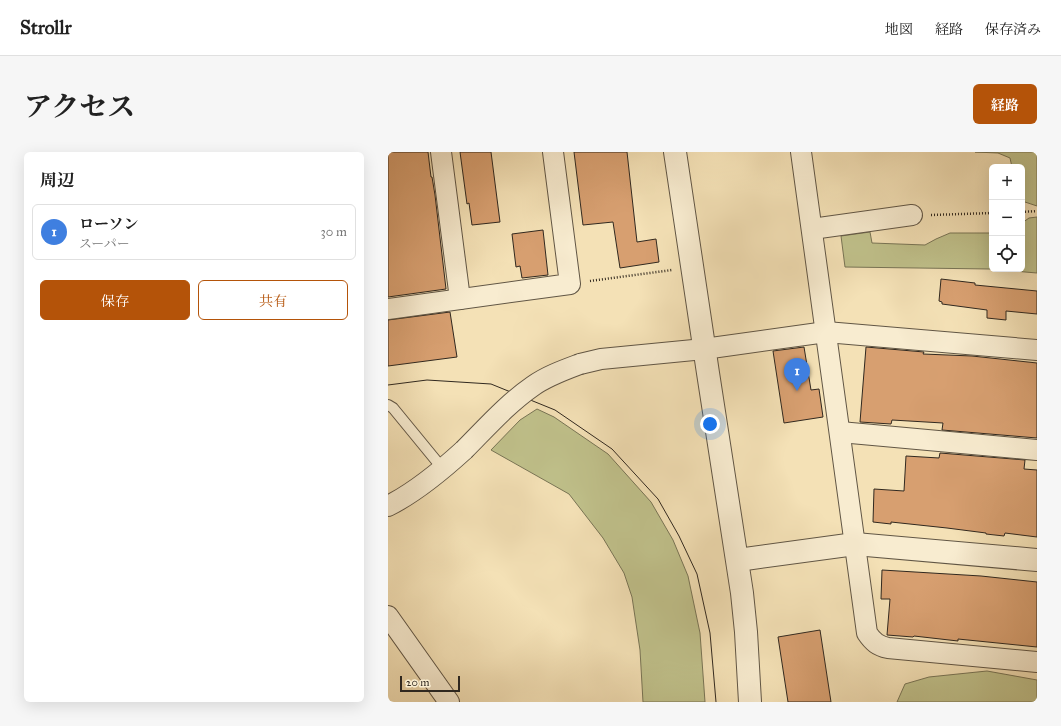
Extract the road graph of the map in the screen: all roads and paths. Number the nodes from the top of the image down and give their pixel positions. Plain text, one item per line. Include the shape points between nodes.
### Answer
1 (441, 152) edge
2 (553, 152) edge
3 (676, 152) edge
4 (801, 152) edge
5 (1037, 211) edge
6 (1025, 212) edge
7 (989, 213) edge
8 (912, 215) joint
9 (812, 229) junction
10 (674, 270) dead end
11 (570, 284) junction
12 (460, 299) junction
13 (388, 309) edge
14 (826, 332) junction
15 (704, 349) junction
16 (1037, 350) edge
17 (388, 405) edge
18 (840, 432) junction
19 (1037, 450) edge
20 (437, 462) junction
21 (388, 506) edge
22 (855, 544) junction
23 (738, 560) junction
24 (1037, 560) edge
25 (388, 616) edge
26 (1037, 662) edge
27 (449, 702) edge
28 (750, 702) edge

1 - 12 street
2 - 11 street
3 - 15 street
4 - 9 street
5 - 6 path
7 - 8 path
8 - 9 street
9 - 14 street
10 - 11 path
11 - 12 street
12 - 13 street
14 - 15 street
14 - 16 street
14 - 18 street
15 - 20 street, bridge via 601,359 554,374 533,386 508,406 464,450
15 - 23 street
17 - 20 lane
18 - 19 street
18 - 22 street
20 - 21 street via 418,488
22 - 23 street
22 - 24 street
22 - 26 street via 867,633 879,646
23 - 28 street
25 - 27 street

